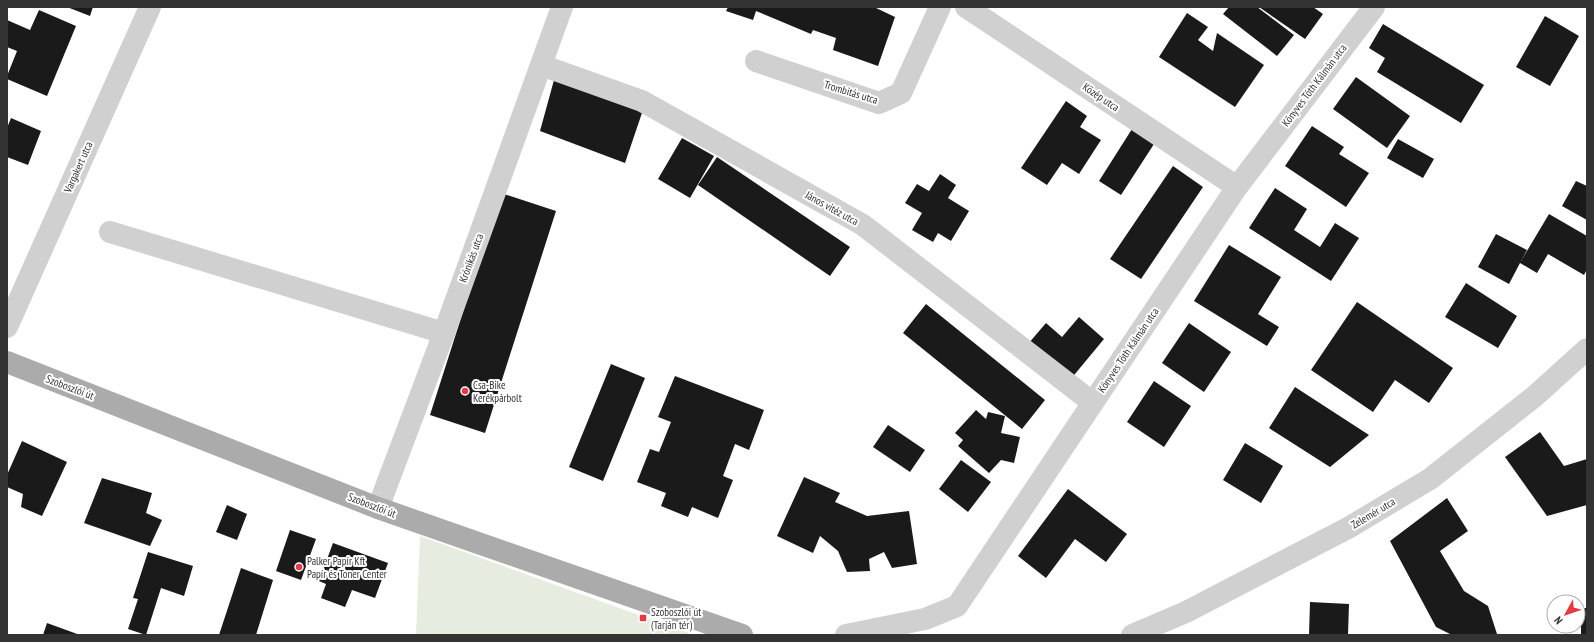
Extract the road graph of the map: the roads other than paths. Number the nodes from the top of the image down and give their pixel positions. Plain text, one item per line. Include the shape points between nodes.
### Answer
1 (150, 7) edge
2 (562, 7) edge
3 (940, 7) edge
4 (966, 7) edge
5 (1374, 7) edge
6 (756, 60) dead end
7 (541, 65) junction
8 (1237, 187) junction
9 (110, 232) dead end
10 (7, 327) edge
11 (444, 332) junction
12 (1587, 349) edge
13 (7, 362) edge
14 (1093, 403) junction
15 (378, 508) junction
16 (742, 635) edge
17 (846, 635) edge
18 (1132, 635) edge

1 - 10 street, Vargakert utca
2 - 7 street, Krónikás utca
3 - 6 street, Trombitás utca via 901,92 879,103
4 - 8 street, Közép utca
5 - 8 street, Könyves Tóth Kálmán utca
7 - 11 street, Krónikás utca
7 - 14 street, János vitéz utca via 642,101 863,225
8 - 14 street, Könyves Tóth Kálmán utca
9 - 11 street
11 - 15 street, Krónikás utca
12 - 18 street, Zelemér utca via 1535,396 1430,479 1348,528 1186,612
13 - 15 main road, Szoboszlói út
14 - 17 street, Könyves Tóth Kálmán utca via 957,606 925,618
15 - 16 main road, Szoboszlói út

